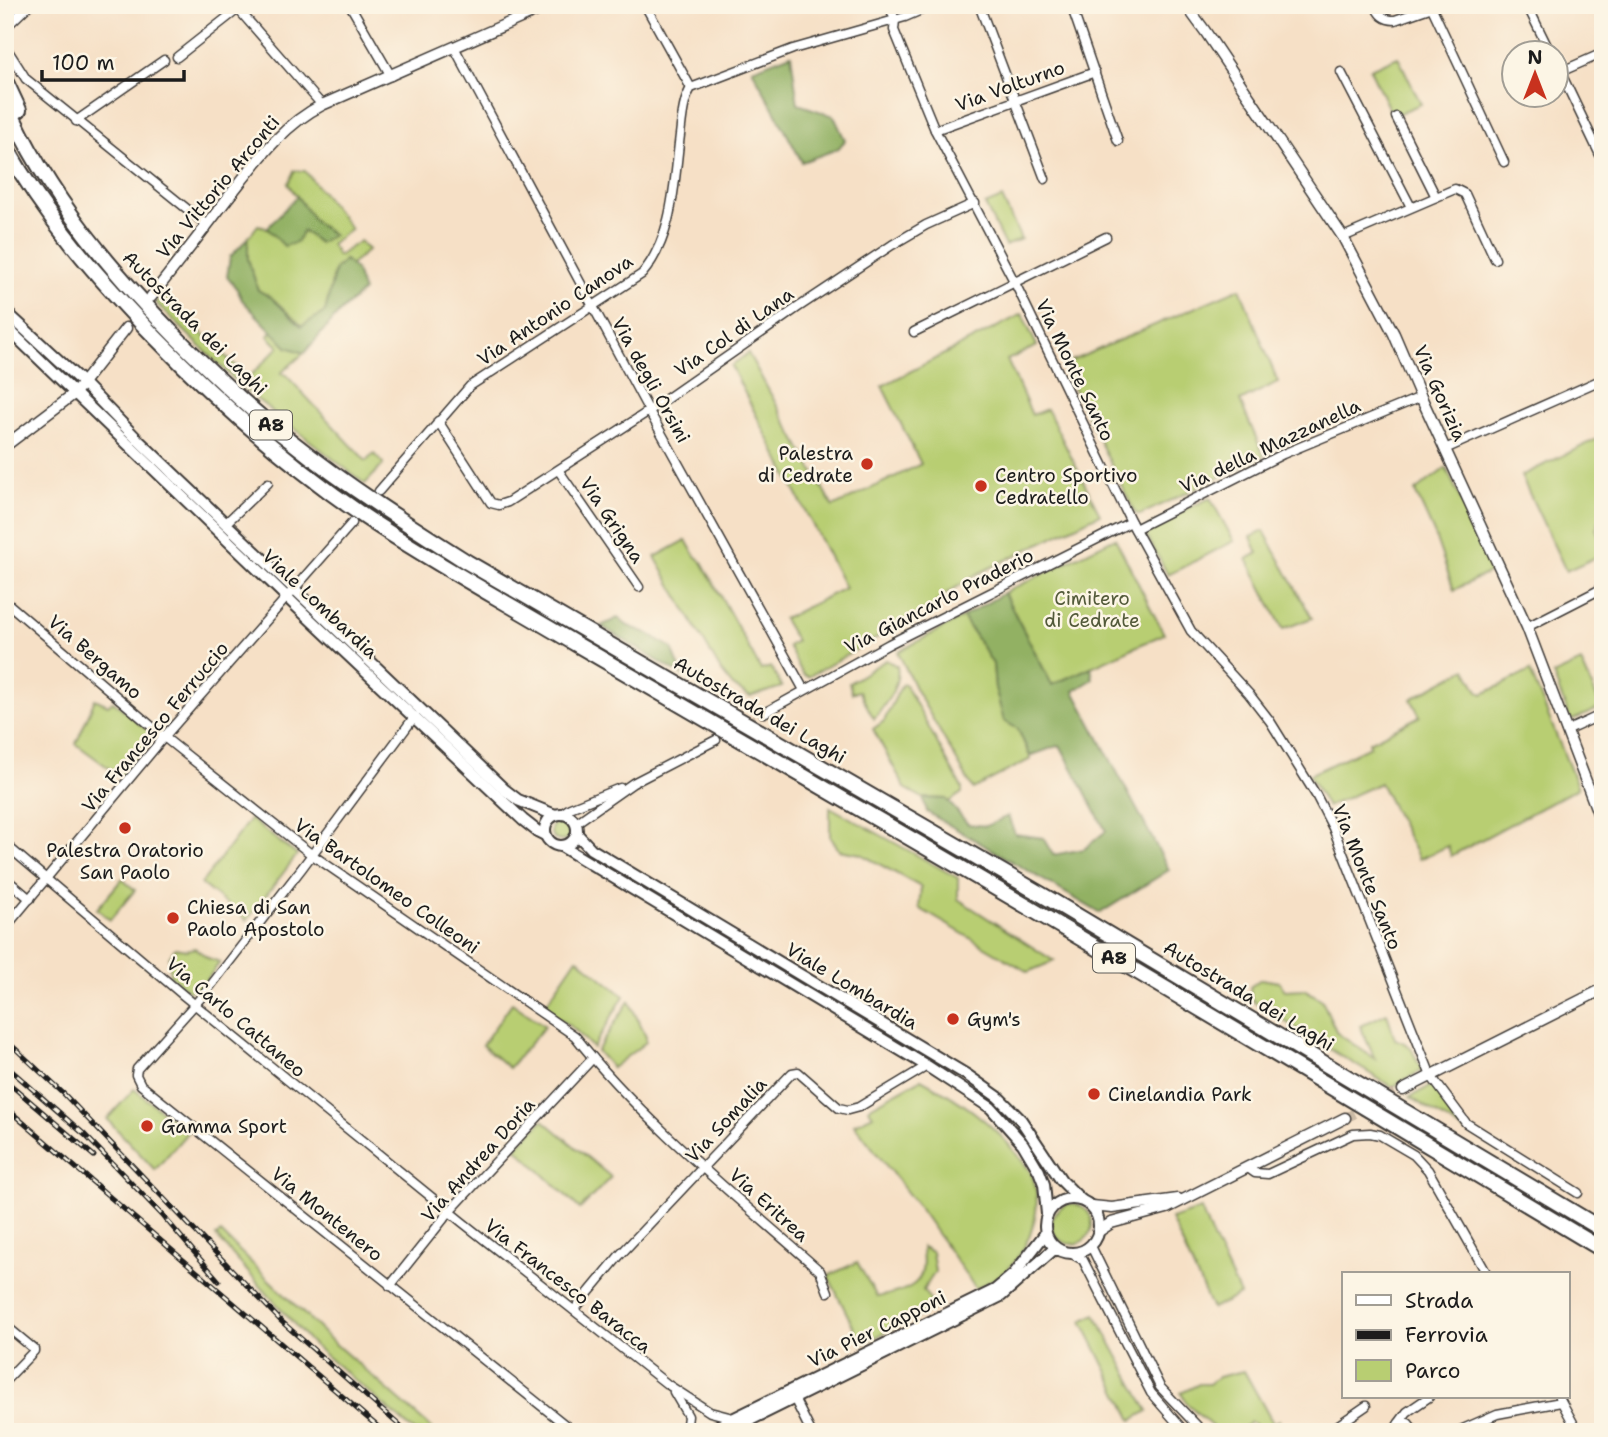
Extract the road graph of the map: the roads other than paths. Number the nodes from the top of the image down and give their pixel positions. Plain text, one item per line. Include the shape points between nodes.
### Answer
1 (29, 5) edge
2 (350, 5) edge
3 (550, 5) edge
4 (645, 5) edge
5 (889, 5) edge
6 (933, 5) edge
7 (979, 5) edge
8 (1071, 5) edge
9 (1186, 5) edge
10 (1375, 5) edge
11 (1527, 5) edge
12 (240, 7) edge
13 (1435, 7) edge
14 (895, 20) junction
15 (5, 28) edge
16 (1543, 38) edge
17 (5, 46) edge
18 (454, 47) junction
19 (1603, 53) edge
20 (177, 57) dead end
21 (164, 60) dead end
22 (1570, 68) edge
23 (1095, 72) junction
24 (1341, 72) dead end
25 (391, 76) junction
26 (5, 80) edge
27 (691, 88) junction
28 (1570, 93) edge
29 (5, 100) edge
30 (1016, 102) junction
31 (322, 105) junction
32 (1396, 117) dead end
33 (76, 121) junction
34 (935, 130) junction
35 (1118, 141) dead end
36 (5, 146) edge
37 (1603, 161) edge
38 (1504, 162) dead end
39 (1045, 179) dead end
40 (1436, 197) junction
41 (975, 203) junction
42 (1411, 207) junction
43 (207, 225) junction
44 (1106, 237) dead end
45 (1343, 237) junction
46 (95, 249) junction
47 (1495, 259) dead end
48 (1015, 283) junction
49 (151, 297) dead end
50 (593, 306) junction
51 (5, 311) edge
52 (5, 326) edge
53 (125, 328) dead end
54 (914, 332) dead end
55 (1603, 379) edge
56 (83, 383) junction
57 (75, 393) junction
58 (1421, 397) junction
59 (649, 411) junction
60 (438, 421) junction
61 (5, 446) edge
62 (1445, 449) junction
63 (559, 471) junction
64 (268, 483) dead end
65 (379, 491) dead end
66 (352, 523) dead end
67 (225, 524) junction
68 (1133, 525) junction
69 (639, 587) dead end
70 (1603, 588) edge
71 (290, 593) junction
72 (5, 601) edge
73 (1527, 627) junction
74 (804, 690) junction
75 (764, 713) tunnel mouth
76 (1603, 714) edge
77 (415, 716) junction
78 (1566, 732) junction
79 (164, 737) junction
80 (716, 740) tunnel mouth
81 (633, 783) junction
82 (558, 815) junction
83 (1603, 827) edge
84 (576, 829) junction
85 (545, 835) junction
86 (6, 845) edge
87 (561, 846) junction
88 (312, 854) junction
89 (5, 878) edge
90 (48, 878) junction
91 (30, 899) junction
92 (5, 928) edge
93 (1603, 989) edge
94 (195, 1004) junction
95 (593, 1058) junction
96 (927, 1066) junction
97 (1431, 1076) junction
98 (1402, 1090) tunnel mouth
99 (1345, 1118) tunnel mouth
100 (704, 1168) junction
101 (1248, 1168) junction
102 (1578, 1193) dead end
103 (1182, 1198) junction
104 (1081, 1199) junction
105 (1092, 1206) junction
106 (449, 1212) junction
107 (1047, 1214) junction
108 (1603, 1230) edge
109 (1099, 1231) junction
110 (1045, 1234) junction
111 (1091, 1245) junction
112 (1058, 1250) junction
113 (1603, 1250) edge
114 (1070, 1253) junction
115 (1486, 1272) edge
116 (390, 1286) junction
117 (828, 1292) dead end
118 (575, 1309) junction
119 (5, 1325) edge
120 (5, 1381) edge
121 (667, 1384) junction
122 (793, 1398) junction
123 (1428, 1398) edge
124 (1560, 1399) edge
125 (1366, 1406) dead end
126 (1399, 1423) junction
127 (737, 1425) edge
128 (574, 1432) edge
129 (686, 1432) edge
130 (706, 1432) edge
131 (726, 1432) edge
132 (811, 1432) edge
133 (1185, 1432) edge
134 (1203, 1432) edge
135 (1332, 1432) edge
136 (1393, 1432) edge
137 (1415, 1432) edge
138 (1456, 1432) edge
139 (1578, 1432) edge

1 - 15 street
2 - 25 street
3 - 18 street, Via Vittorio Arconti
4 - 27 street
5 - 14 street, Via Monte Santo
6 - 14 street
7 - 30 street
8 - 23 street
9 - 45 street, Via Gorizia
10 - 13 street via 1379,15 1388,20
11 - 16 street
12 - 20 street
12 - 31 street
13 - 38 street
14 - 27 street via 793,49
14 - 34 street, Via Monte Santo via 894,30
17 - 33 street via 26,79
18 - 25 street, Via Vittorio Arconti
18 - 50 street, Via degli Orsini
19 - 22 street
21 - 33 street
23 - 30 street, Via Volturno
23 - 35 street
24 - 42 street
25 - 31 street, Via Vittorio Arconti
26 - 46 highway
27 - 50 street, Via Antonio Canova via 681,124 667,226 658,251 642,274
28 - 37 street
29 - 46 highway, Autostrada dei Laghi / A8 via 47,182
30 - 34 street, Via Volturno
30 - 39 street
31 - 43 street, Via Vittorio Arconti via 284,131
32 - 40 street
33 - 43 street
34 - 41 street, Via Monte Santo
36 - 113 highway, Autostrada dei Laghi / A8 via 30,190 83,258 183,366 282,457 366,518
40 - 42 street
40 - 47 street via 1455,189 1465,194
41 - 48 street, Via Monte Santo
41 - 59 street, Via Col di Lana via 881,252
42 - 45 street
43 - 49 street, Via Vittorio Arconti
44 - 48 street, Via Monte Santo
45 - 58 street, Via Gorizia
46 - 108 highway, Autostrada dei Laghi / A8 via 224,384 376,504 467,562 1051,900
48 - 54 street, Via Monte Santo
48 - 68 street, Via Monte Santo
50 - 59 street, Via degli Orsini
50 - 60 street, Via Antonio Canova via 470,386
51 - 56 main road, Viale Lombardia
52 - 57 main road, Viale Lombardia
53 - 56 street
55 - 62 street
56 - 57 street
56 - 67 main road, Viale Lombardia
57 - 61 street
57 - 71 main road, Viale Lombardia
58 - 62 street, Via Gorizia
58 - 68 street, Via della Mazzanella via 1283,454
59 - 63 street, Via Col di Lana
59 - 74 street, Via degli Orsini
60 - 63 street, Via Col di Lana via 491,503 508,502
60 - 65 street, Via Antonio Canova
62 - 73 street, Via Gorizia
63 - 69 street, Via Grigna
64 - 67 street
66 - 71 street
67 - 71 main road, Viale Lombardia
68 - 74 street, Via Giancarlo Praderio via 1003,586
68 - 97 street, Via Monte Santo via 1191,631 1270,721 1315,794 1333,828
70 - 73 street
71 - 77 main road, Viale Lombardia
71 - 79 street, Via Francesco Ferruccio
71 - 82 main road, Viale Lombardia via 505,790
72 - 79 street, Via Bergamo
73 - 78 street, Via Gorizia
74 - 75 street, Via Giancarlo Praderio
76 - 78 street
77 - 85 main road, Viale Lombardia via 523,820
77 - 88 street
78 - 83 street, Via Gorizia
79 - 88 street, Via Bartolomeo Colleoni
79 - 90 street, Via Francesco Ferruccio
80 - 81 street
81 - 82 street
81 - 84 street
82 - 84 main road via 568,815
82 - 85 main road via 545,826
84 - 87 main road via 571,843
84 - 104 main road, Viale Lombardia via 591,849 998,1097 1021,1120 1061,1180
85 - 87 main road
86 - 90 street, Via Carlo Cattaneo
87 - 96 main road, Viale Lombardia
88 - 94 street
88 - 95 street, Via Bartolomeo Colleoni via 575,1036
89 - 91 street
90 - 91 street, Via Francesco Ferruccio
90 - 94 street, Via Carlo Cattaneo
91 - 92 street, Via Francesco Ferruccio
93 - 97 street
94 - 106 street, Via Carlo Cattaneo
94 - 116 street, Via Montenero via 137,1069 141,1085
95 - 100 street, Via Eritrea
95 - 106 street, Via Andrea Doria
96 - 100 street, Via Somalia via 848,1110 839,1108 795,1071
96 - 107 main road, Viale Lombardia via 991,1108 1016,1136 1039,1171
97 - 98 street
97 - 102 street, Via Monte Santo via 1466,1123
99 - 101 street
100 - 117 street, Via Eritrea via 820,1271
100 - 118 street, Via Somalia
101 - 103 street
101 - 115 street via 1268,1174 1353,1134 1380,1135 1414,1155 1428,1170
103 - 105 street via 1112,1208
103 - 109 street via 1167,1208 1111,1223
104 - 105 main road
104 - 107 main road via 1061,1200
105 - 109 main road
106 - 116 street, Via Andrea Doria
106 - 118 street, Via Francesco Baracca
107 - 110 main road
109 - 111 main road
110 - 112 main road
110 - 127 main road, Via Pier Capponi via 1014,1274 995,1290
111 - 114 main road
111 - 134 street via 1160,1387
112 - 114 main road
112 - 122 main road, Via Pier Capponi via 1001,1296
114 - 133 street via 1083,1259 1151,1393
116 - 128 street, Via Montenero
118 - 121 street, Via Francesco Baracca
119 - 120 street via 34,1349
121 - 127 street, Via Francesco Baracca
121 - 129 street, Via Francesco Baracca via 688,1416
122 - 127 main road, Via Pier Capponi
122 - 132 street
123 - 126 street
124 - 138 street via 1497,1413
124 - 139 street
125 - 135 street
126 - 136 street
126 - 137 street via 1408,1423
127 - 130 main road, Via Pier Capponi
127 - 131 main road, Via Pier Capponi

